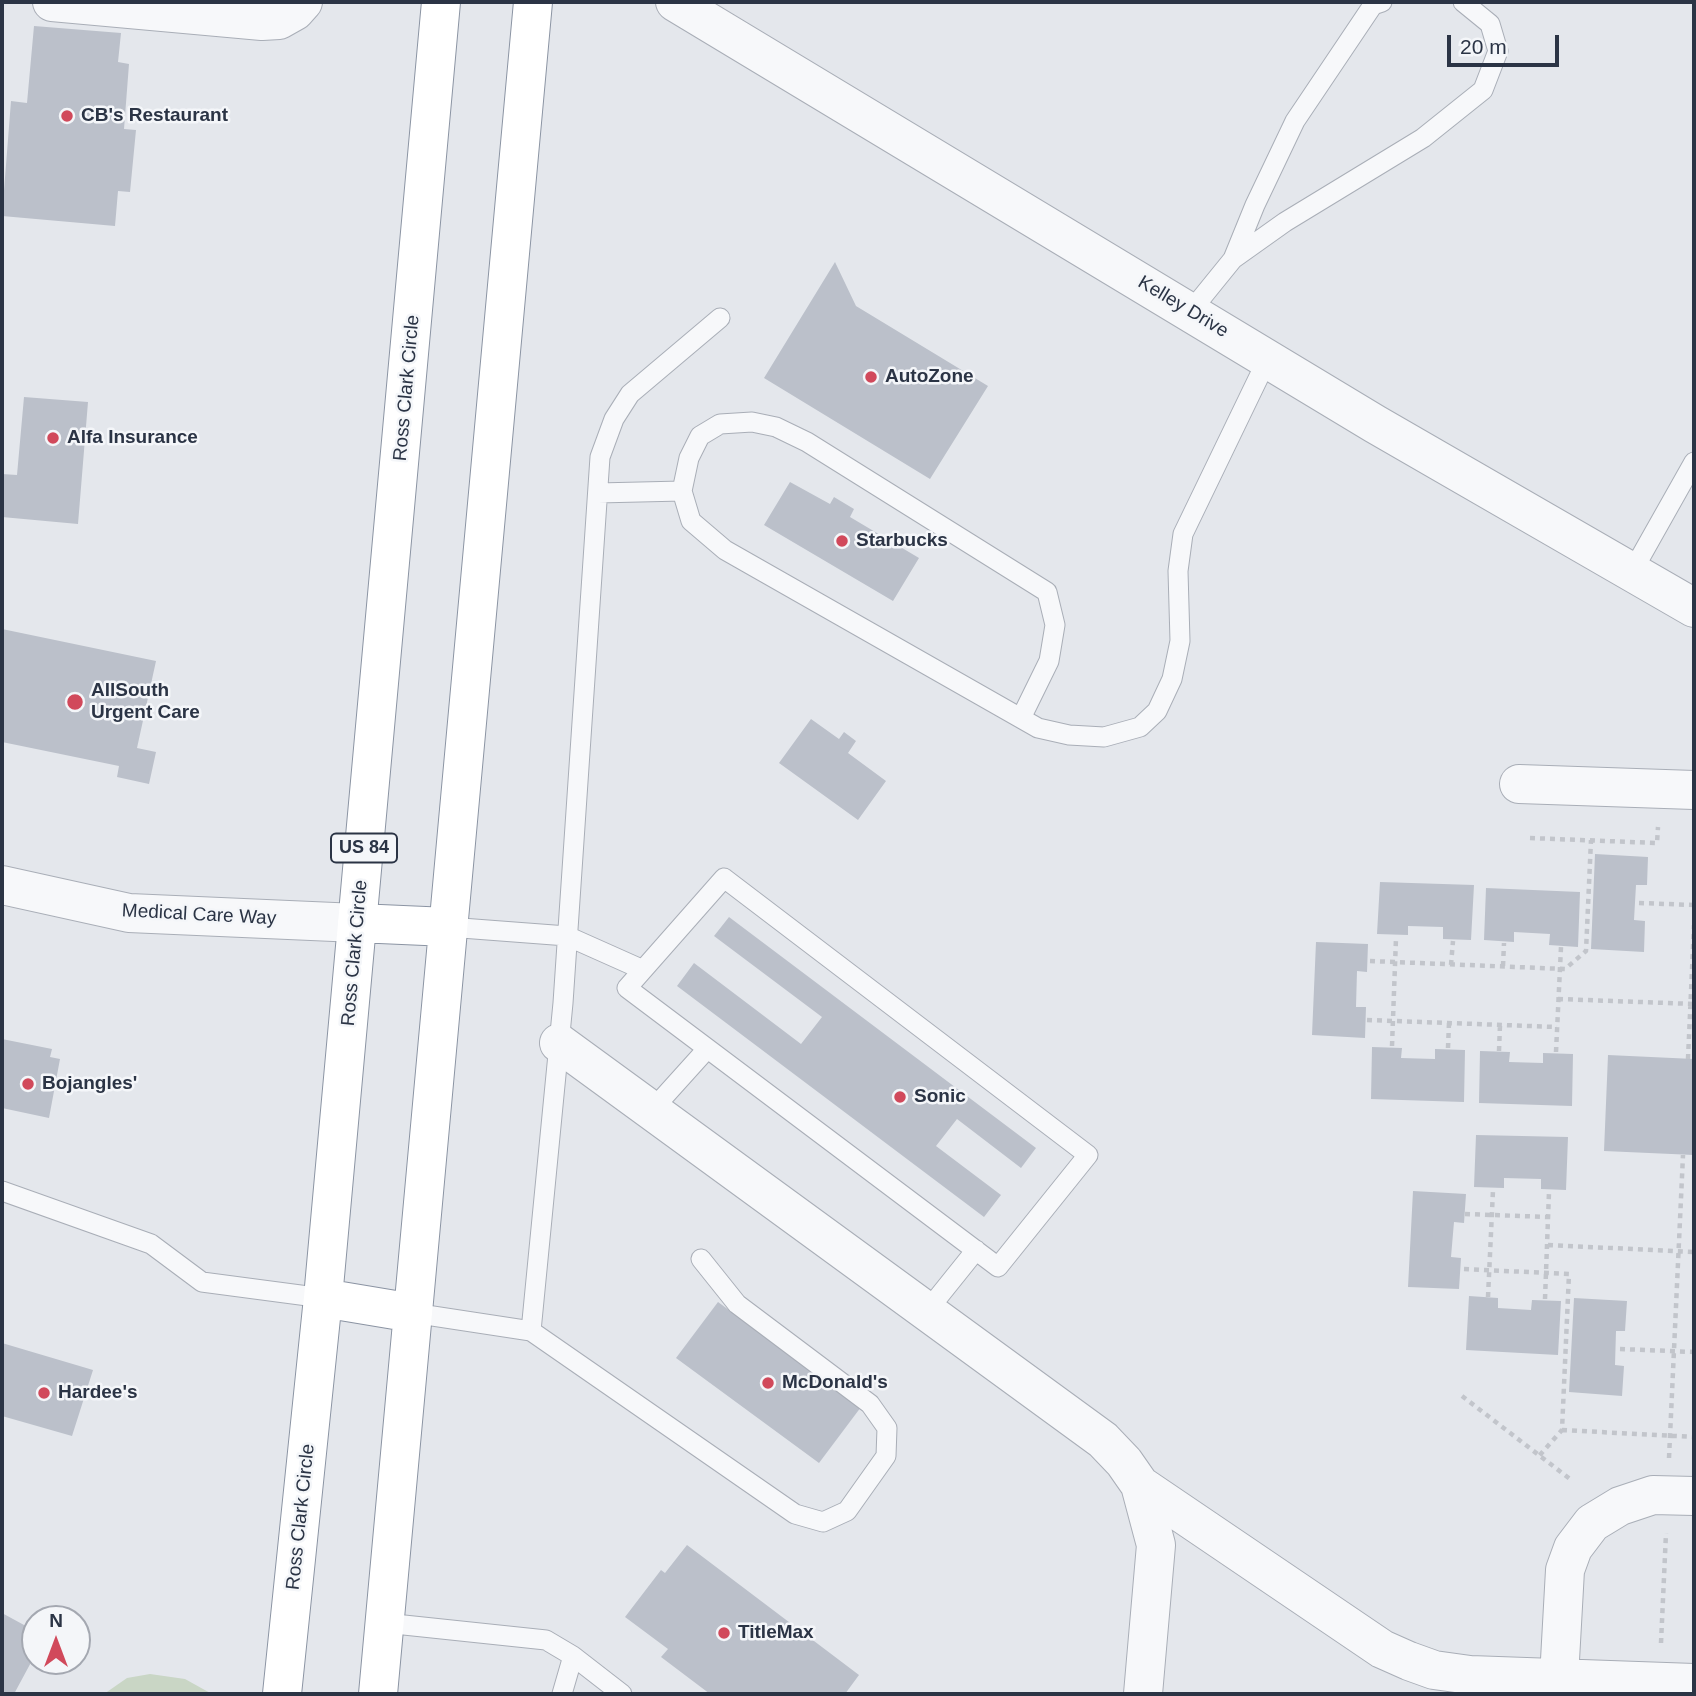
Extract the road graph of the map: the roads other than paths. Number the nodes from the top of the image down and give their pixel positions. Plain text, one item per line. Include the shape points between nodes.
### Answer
1 (52, 2) edge
2 (303, 2) edge
3 (441, 2) edge
4 (533, 2) edge
5 (675, 2) edge
6 (1382, 2) edge
7 (1463, 2) edge
8 (1233, 259) junction
9 (1190, 312) junction
10 (720, 318) dead end
11 (1268, 358) junction
12 (1694, 462) edge
13 (682, 491) junction
14 (598, 493) junction
15 (1632, 572) junction
16 (1694, 608) edge
17 (1021, 718) junction
18 (1691, 781) edge
19 (1519, 784) dead end
20 (2, 885) edge
21 (357, 923) junction
22 (448, 927) junction
23 (567, 936) junction
24 (641, 969) junction
25 (559, 1043) junction
26 (707, 1049) junction
27 (652, 1110) junction
28 (2, 1191) edge
29 (976, 1250) junction
30 (701, 1259) dead end
31 (323, 1298) junction
32 (927, 1311) junction
33 (413, 1313) junction
34 (531, 1331) junction
35 (1140, 1485) junction
36 (1681, 1496) edge
37 (385, 1623) junction
38 (573, 1656) junction
39 (1559, 1678) junction
40 (1677, 1682) edge
41 (282, 1694) edge
42 (378, 1694) edge
43 (562, 1694) edge
44 (622, 1694) edge
45 (1143, 1694) edge

1 - 2 street via 262,21 279,20
3 - 21 highway, Ross Clark Circle / US 84
4 - 22 highway
5 - 9 street, Kelley Drive
6 - 8 lane via 1373,5 1295,121
7 - 8 lane via 1490,24 1498,51 1483,90 1423,138
8 - 9 lane
9 - 11 street, Kelley Drive
10 - 14 lane via 630,394 614,419 600,457
11 - 15 street, Kelley Drive
11 - 17 lane via 1183,534 1178,571 1180,641 1157,711 1140,727 1104,737 1038,728
12 - 15 lane
13 - 14 lane
13 - 17 lane via 691,521 725,550
13 - 17 lane via 689,458 700,436 720,424 752,422 776,427 1047,592 1055,625 1049,661
14 - 23 lane
15 - 16 street, Kelley Drive
18 - 19 street
20 - 21 street, Medical Care Way via 129,913
21 - 22 highway
21 - 31 highway, Ross Clark Circle / US 84
22 - 23 lane
22 - 33 highway
23 - 24 lane
23 - 25 lane
24 - 26 lane via 626,988
24 - 29 lane via 724,878 1088,1155 998,1267
25 - 27 street
25 - 34 lane
26 - 27 lane
26 - 29 lane
27 - 32 street
28 - 31 lane via 151,1244 202,1282
29 - 32 lane
30 - 34 lane via 737,1304 870,1404 887,1428 886,1456 847,1511 823,1522 795,1514
31 - 33 highway
31 - 41 highway, Ross Clark Circle / US 84
32 - 35 street via 1103,1440
33 - 34 lane
33 - 37 highway
35 - 39 street via 1382,1650 1434,1670
35 - 45 street via 1156,1545
36 - 39 street via 1653,1495 1620,1506 1592,1523 1573,1548 1565,1570
37 - 38 lane via 546,1640
37 - 42 highway
38 - 43 lane
38 - 44 lane
39 - 40 street

